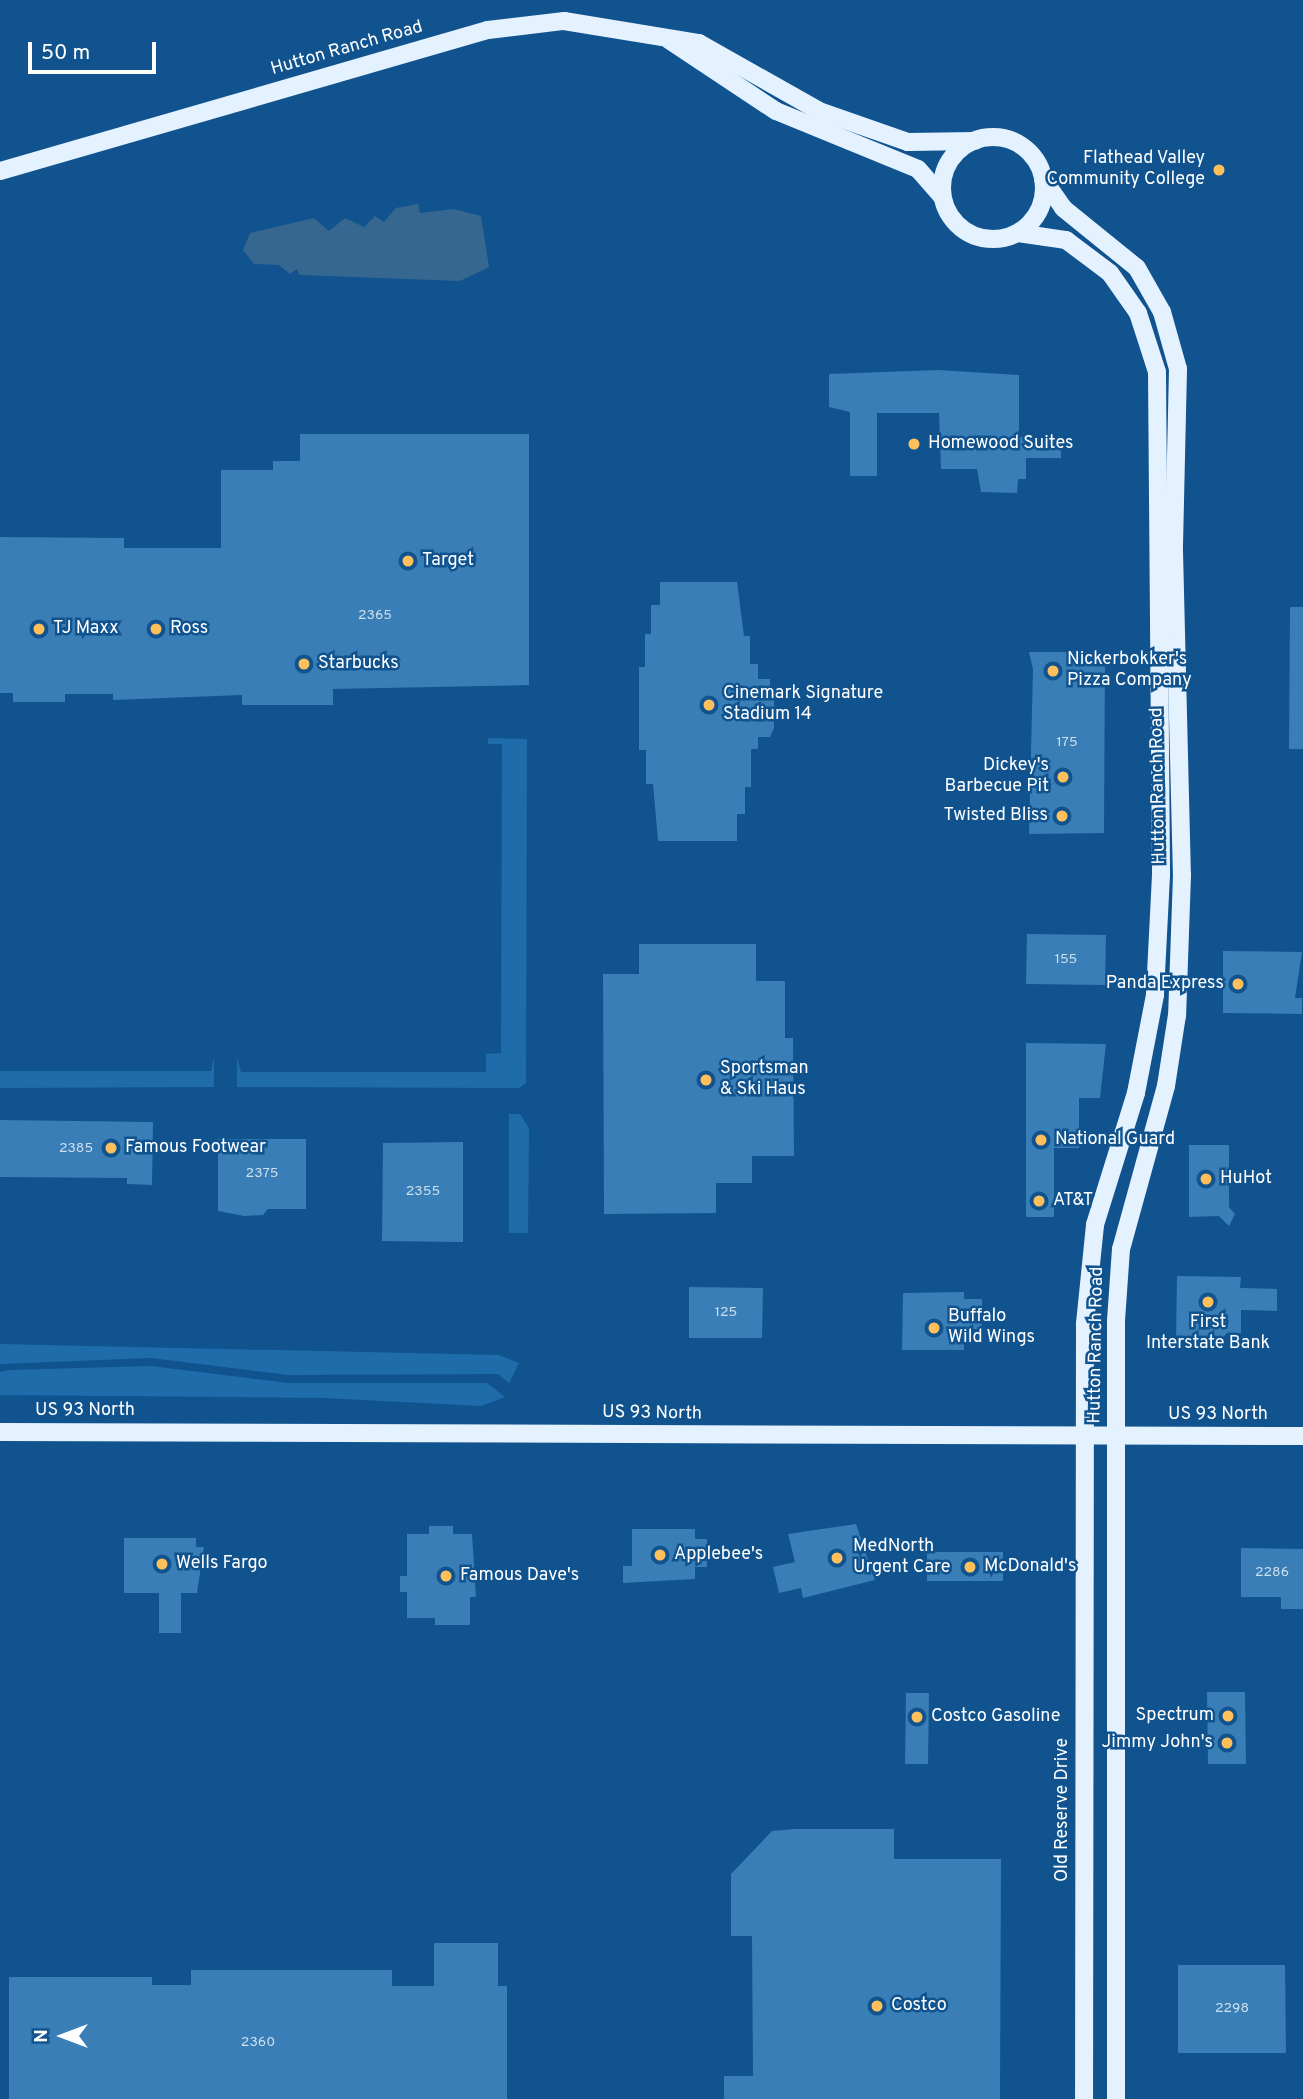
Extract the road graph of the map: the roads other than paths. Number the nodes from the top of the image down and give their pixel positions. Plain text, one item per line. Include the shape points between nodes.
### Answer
1 (669, 40) junction
2 (975, 141) junction
3 (0, 171) edge
4 (1043, 179) junction
5 (942, 197) junction
6 (1018, 233) junction
7 (0, 1432) edge
8 (1085, 1436) junction
9 (1116, 1436) junction
10 (1303, 1436) edge
11 (1084, 2099) edge
12 (1116, 2099) edge

1 - 2 main road, Hutton Ranch Road via 699,43 793,99 873,131 926,146
1 - 3 main road, Hutton Ranch Road via 586,22 488,30
1 - 5 main road, Hutton Ranch Road via 776,111 918,169
2 - 4 main road via 1012,141 1035,159
2 - 5 main road via 955,153 946,167
4 - 6 main road via 1039,210
4 - 9 main road, Hutton Ranch Road via 1063,208 1137,268 1167,324 1178,369 1174,551 1182,875 1178,1003 1166,1086 1121,1249
5 - 6 main road via 948,215 972,236 995,239
6 - 8 main road, Hutton Ranch Road via 1066,240 1110,273 1138,313 1157,372 1161,875 1155,995 1141,1073 1091,1250
7 - 8 main road, US 93 North
8 - 9 main road, US 93 North
8 - 11 main road, Old Reserve Drive
9 - 10 main road, US 93 North
9 - 12 main road

